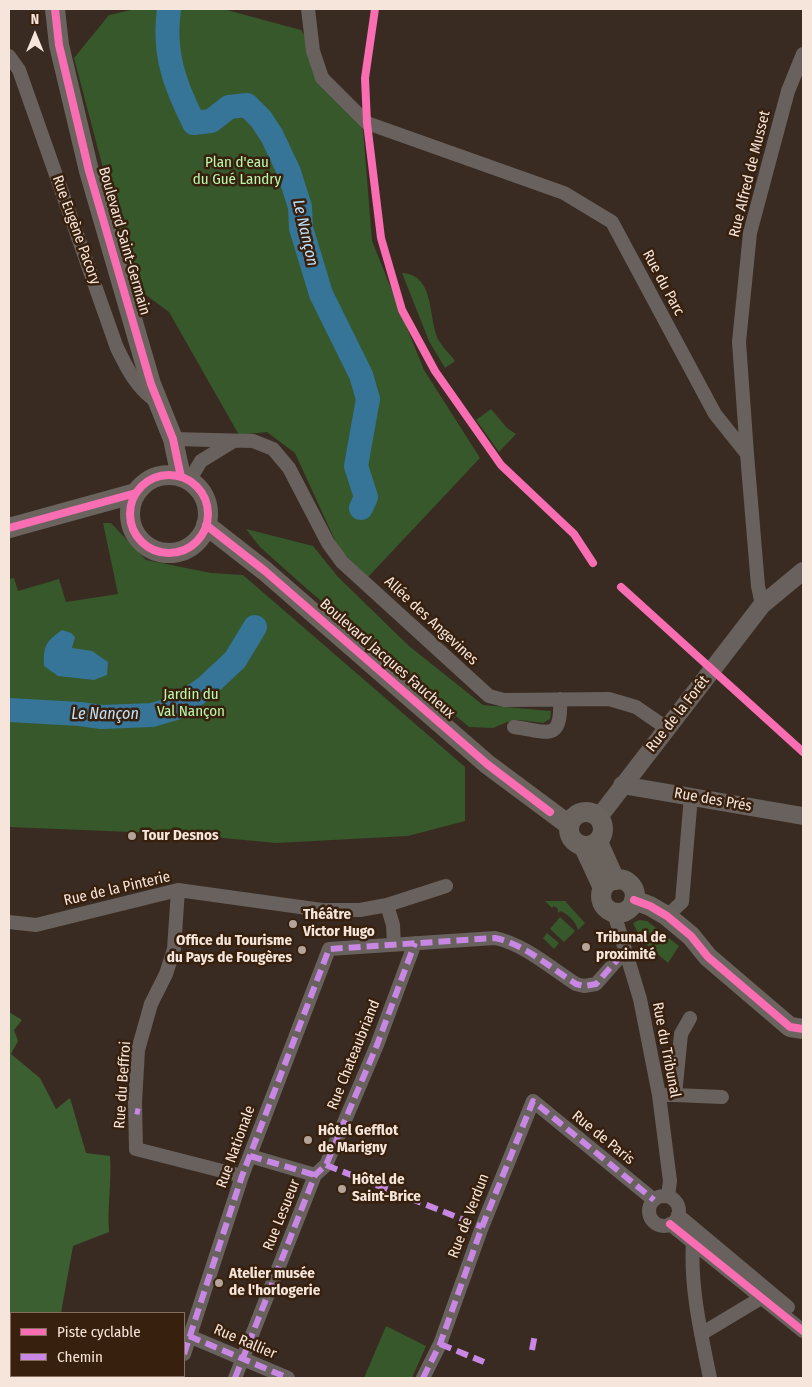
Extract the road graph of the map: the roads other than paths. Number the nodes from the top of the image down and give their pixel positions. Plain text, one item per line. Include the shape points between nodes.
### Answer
1 (55, 9) edge
2 (308, 9) edge
3 (803, 54) edge
4 (9, 56) edge
5 (152, 391) junction
6 (173, 439) junction
7 (232, 442) junction
8 (747, 454) junction
9 (158, 477) junction
10 (185, 479) junction
11 (136, 493) junction
12 (91, 507) junction
13 (130, 516) junction
14 (206, 526) junction
15 (9, 528) edge
16 (195, 544) junction
17 (266, 571) junction
18 (803, 571) edge
19 (762, 605) junction
20 (560, 700) junction
21 (514, 727) dead end
22 (668, 729) junction
23 (622, 785) junction
24 (690, 796) junction
25 (803, 816) edge
26 (599, 818) junction
27 (569, 825) junction
28 (591, 845) junction
29 (609, 884) junction
30 (446, 886) dead end
31 (178, 890) junction
32 (634, 900) junction
33 (387, 905) junction
34 (614, 913) junction
35 (667, 916) junction
36 (9, 922) edge
37 (415, 943) junction
38 (394, 944) junction
39 (626, 951) junction
40 (690, 1018) dead end
41 (803, 1029) edge
42 (675, 1094) junction
43 (659, 1095) junction
44 (722, 1097) dead end
45 (533, 1102) joint
46 (250, 1156) junction
47 (315, 1175) junction
48 (242, 1176) junction
49 (668, 1196) junction
50 (654, 1200) junction
51 (674, 1220) junction
52 (693, 1242) junction
53 (761, 1298) junction
54 (803, 1320) edge
55 (803, 1331) edge
56 (701, 1334) junction
57 (189, 1336) junction
58 (185, 1350) edge
59 (243, 1358) junction
60 (235, 1378) edge
61 (288, 1378) edge
62 (423, 1378) edge
63 (710, 1378) edge

1 - 5 main road, Boulevard Saint-Germain via 59,45 89,171
2 - 8 street, Rue du Parc via 313,51 322,78 367,124 564,193 612,222 716,414
3 - 8 street, Rue Alfred de Musset via 788,91 750,232 739,342
4 - 5 street, Rue Eugène Pacory via 19,70 117,348 129,374 142,390
5 - 6 main road, Boulevard Saint-Germain
5 - 9 main road via 163,440 164,456
6 - 7 street, Allée des Angevines
6 - 10 main road, Boulevard Saint-Germain
7 - 10 street via 201,461
7 - 20 street, Allée des Angevines via 253,441 273,449 289,468 328,543 342,562 489,696 504,700
8 - 19 street
9 - 10 main road
9 - 11 main road
10 - 14 main road via 199,489 205,500
11 - 12 main road
11 - 13 main road
12 - 13 main road
12 - 15 main road
13 - 16 main road via 138,539 159,552 172,553
14 - 16 main road
14 - 17 main road, Boulevard Jacques Faucheux
16 - 17 main road, Boulevard Jacques Faucheux via 238,557
17 - 27 main road, Boulevard Jacques Faucheux via 487,764
18 - 19 street, Rue de la Forêt
19 - 22 street, Rue de la Forêt
20 - 21 street via 561,718 554,729 541,733
20 - 22 street, Allée des Angevines via 609,699 636,707
22 - 23 street, Rue de la Forêt
23 - 24 street, Rue des Prés
23 - 26 street, Rue de la Forêt
24 - 25 street, Rue des Prés
24 - 35 street via 682,902
26 - 27 main road via 590,812 579,813
26 - 28 main road via 603,833
27 - 28 main road via 573,842
28 - 29 main road
29 - 32 main road via 630,885
29 - 34 main road via 602,903
30 - 33 street, Rue de la Pinterie
31 - 33 street, Rue de la Pinterie via 322,910 360,910
31 - 36 street, Rue de la Pinterie via 36,926
31 - 48 street, Rue du Beffroi via 174,948 151,1004 138,1050 136,1149
32 - 34 main road via 629,909
32 - 35 main road
33 - 38 street
34 - 39 street, Rue du Tribunal
35 - 41 main road via 692,936 708,958 790,1027
37 - 38 street
37 - 39 street via 504,940 584,986 596,984
37 - 47 street, Rue Chateaubriand via 377,1045 326,1165
38 - 46 street, Rue Nationale via 329,949
39 - 43 street, Rue du Tribunal via 640,999
40 - 42 street via 680,1034
42 - 43 street
42 - 44 street
43 - 49 street, Rue du Tribunal via 670,1181
45 - 50 street, Rue de Paris
45 - 62 street, Rue de Verdun via 482,1227 440,1344
46 - 47 street
46 - 48 street, Rue Nationale
47 - 59 street, Rue Lesueur
48 - 57 street, Rue Nationale
49 - 50 street
49 - 51 street via 676,1201
50 - 51 street via 649,1209 650,1218 661,1226
51 - 52 street
51 - 54 street
52 - 53 street
52 - 56 street
53 - 55 street
53 - 56 street
56 - 63 street
57 - 58 street, Rue Nationale
57 - 59 street, Rue Rallier
59 - 60 street, Rue Lesueur
59 - 61 street, Rue Rallier

